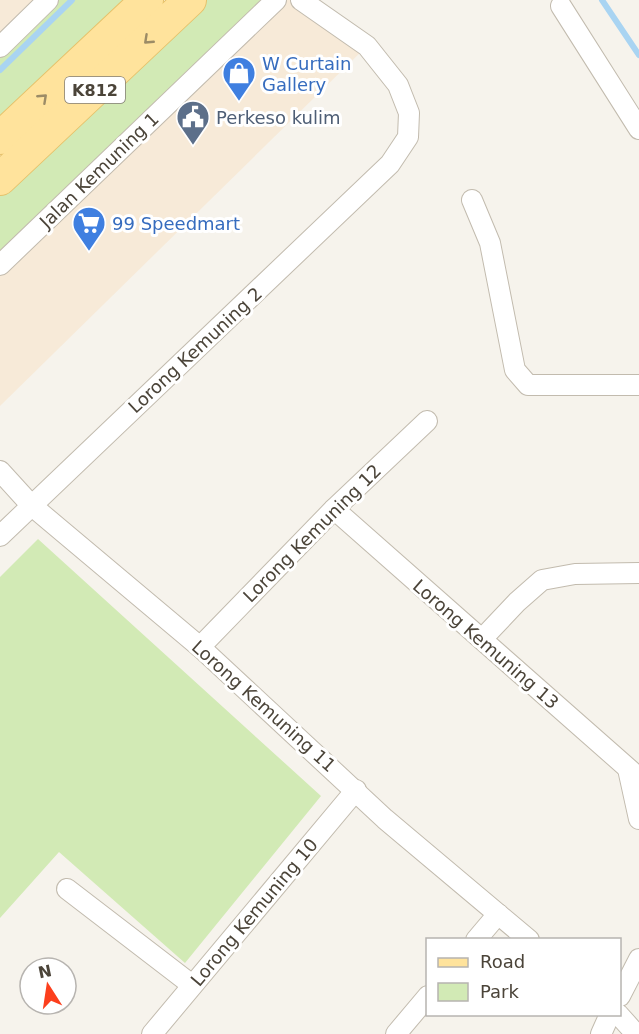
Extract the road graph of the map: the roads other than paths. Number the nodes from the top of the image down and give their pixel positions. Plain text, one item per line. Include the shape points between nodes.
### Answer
1 (48, 0) edge
2 (147, 0) edge
3 (190, 0) edge
4 (276, 0) edge
5 (301, 0) edge
6 (561, 6) dead end
7 (0, 47) edge
8 (639, 129) edge
9 (0, 138) edge
10 (0, 179) edge
11 (472, 200) dead end
12 (0, 265) edge
13 (639, 386) edge
14 (427, 421) dead end
15 (0, 471) edge
16 (31, 505) junction
17 (334, 509) junction
18 (0, 536) edge
19 (639, 573) edge
20 (482, 639) junction
21 (200, 646) junction
22 (634, 773) edge
23 (356, 790) junction
24 (639, 819) edge
25 (67, 889) dead end
26 (498, 914) junction
27 (477, 938) edge
28 (528, 938) edge
29 (639, 959) edge
30 (192, 985) junction
31 (621, 994) edge
32 (426, 998) edge
33 (609, 1016) edge
34 (620, 1016) edge
35 (152, 1034) edge
36 (396, 1034) edge
37 (601, 1034) edge
38 (636, 1034) edge

1 - 7 street
9 -> 2 main road, K812
3 -> 10 main road, K812
4 - 12 street, Jalan Kemuning 1
5 - 16 street, Lorong Kemuning 2 via 367,46 398,85 409,113 408,137 390,164
6 - 8 street
11 - 13 street via 490,243 515,370 528,385
14 - 17 street, Lorong Kemuning 12
15 - 16 street, Lorong Kemuning 11
16 - 18 street, Lorong Kemuning 2
16 - 21 street, Lorong Kemuning 11
17 - 20 street, Lorong Kemuning 13
17 - 21 street, Lorong Kemuning 12
19 - 20 street via 575,574 542,580
20 - 22 street, Lorong Kemuning 13
21 - 23 street, Lorong Kemuning 11
22 - 24 street
23 - 26 street, Lorong Kemuning 11
23 - 30 street, Lorong Kemuning 10
25 - 30 street
26 - 27 street
26 - 28 street, Lorong Kemuning 11
29 - 31 street
30 - 35 street, Lorong Kemuning 10
32 - 36 street
33 - 37 street
34 - 38 street

